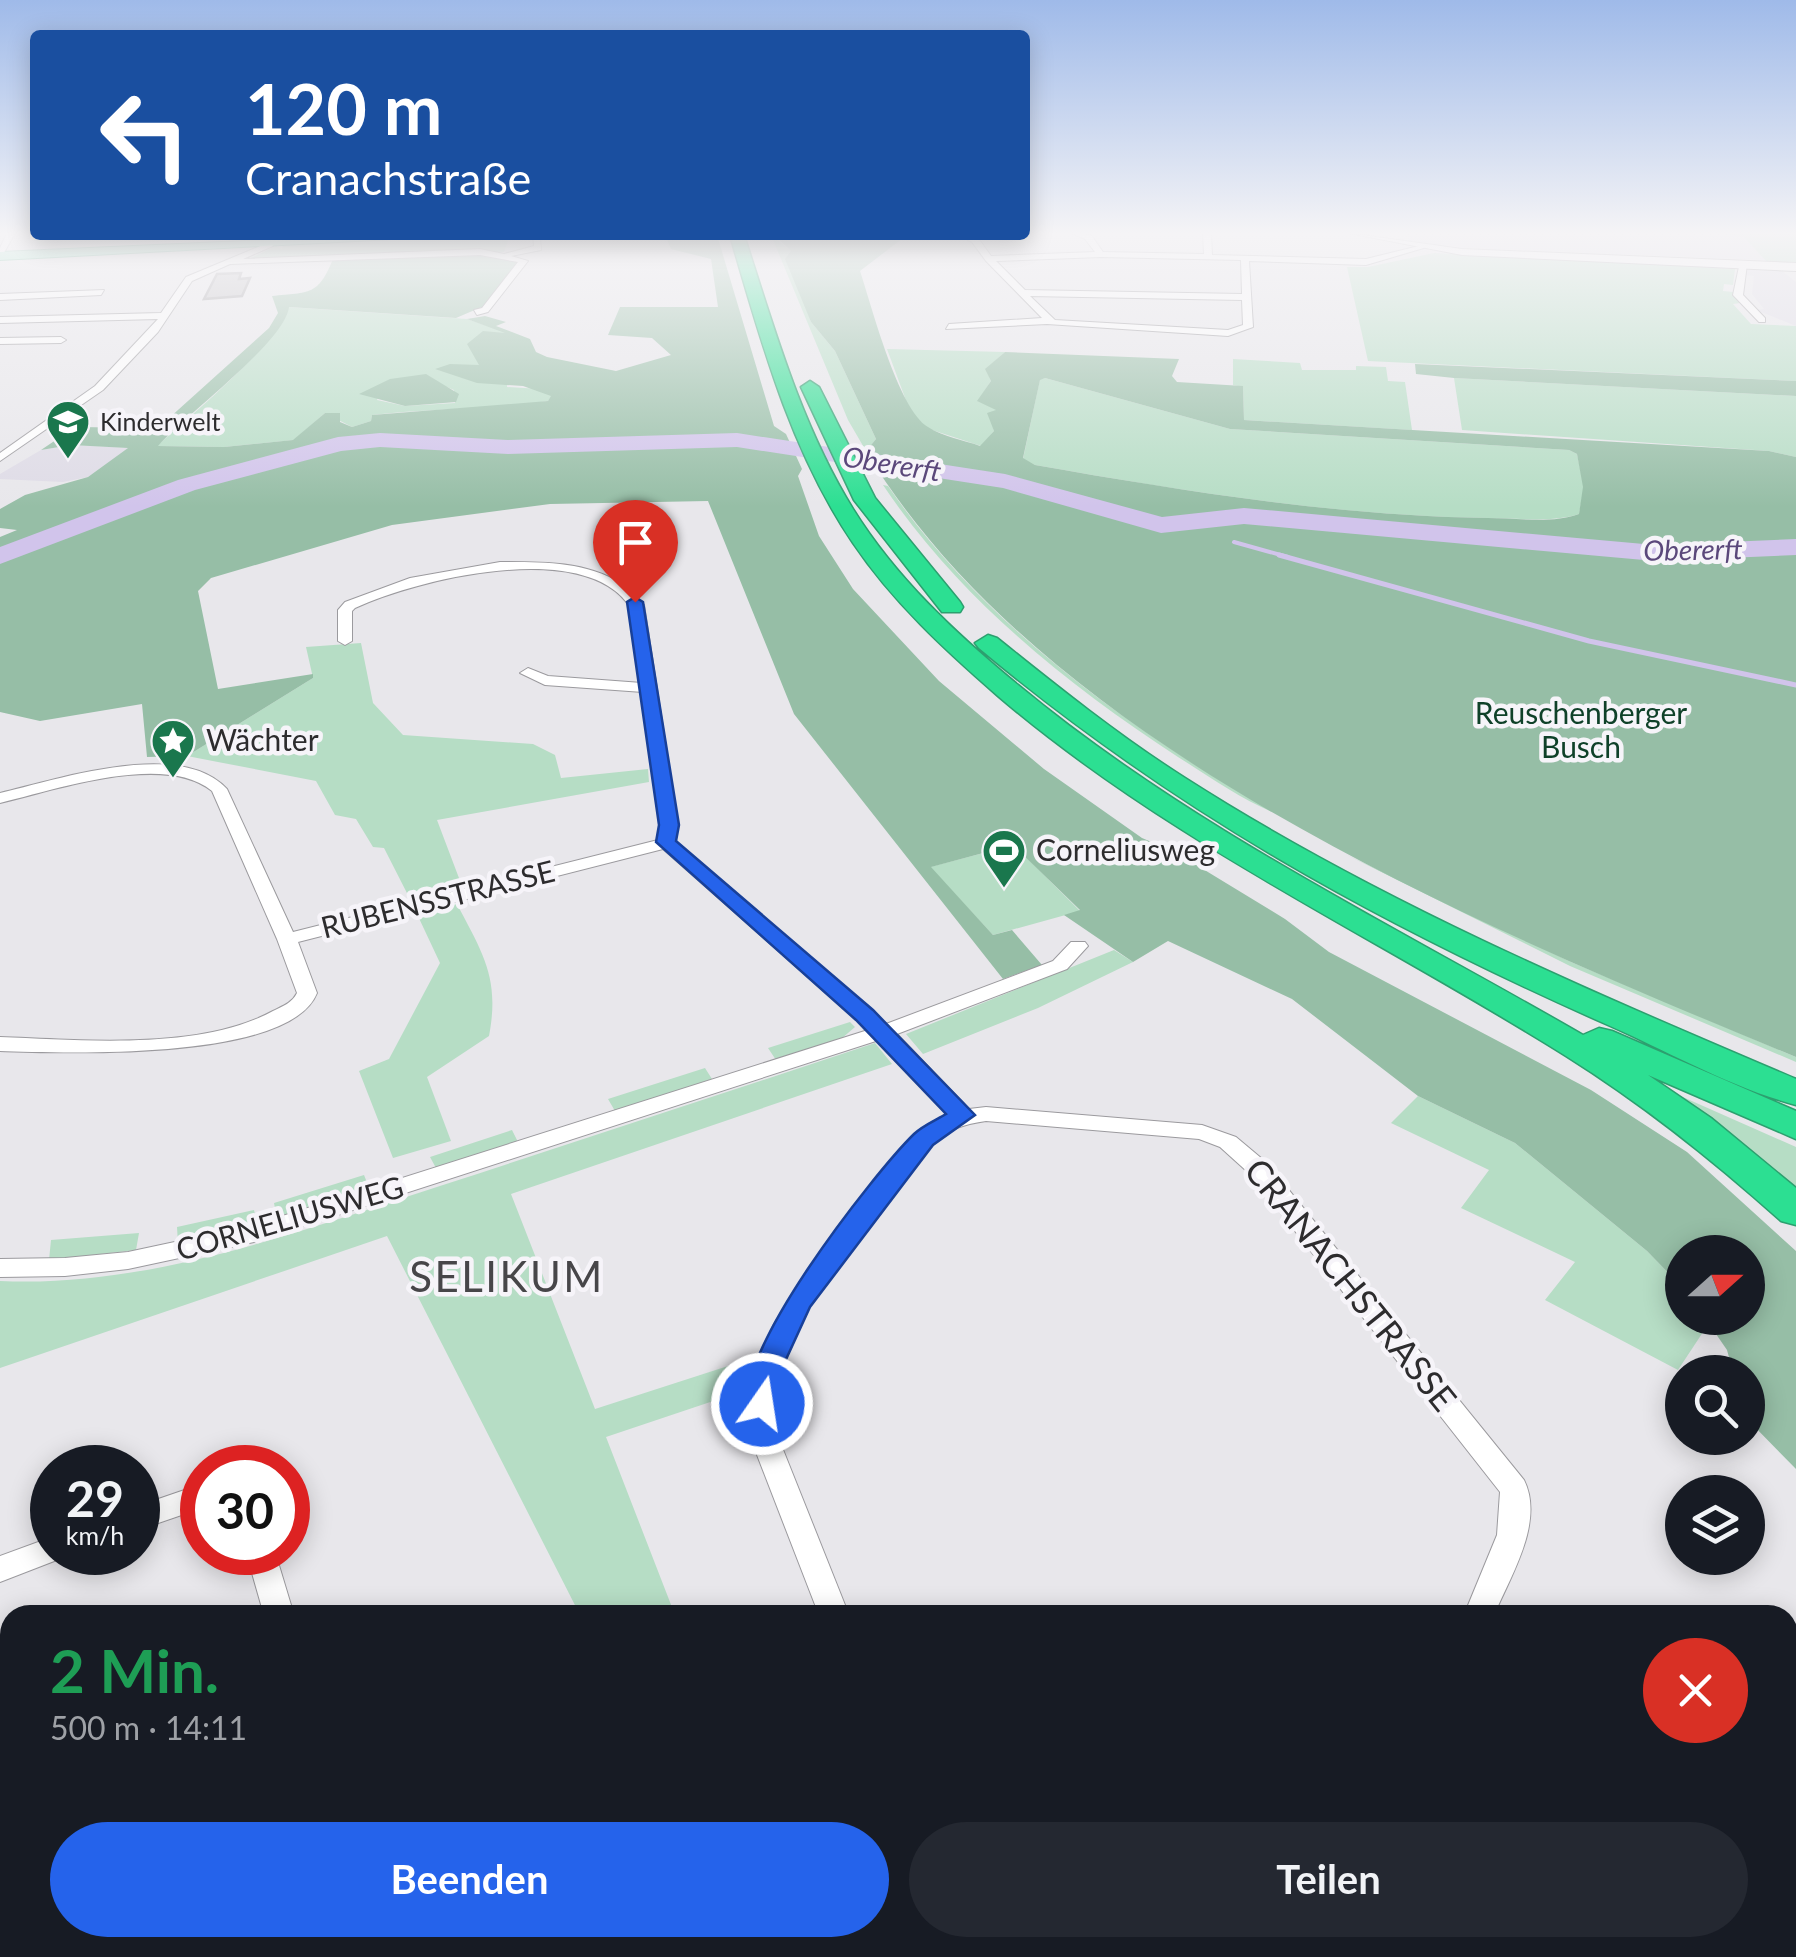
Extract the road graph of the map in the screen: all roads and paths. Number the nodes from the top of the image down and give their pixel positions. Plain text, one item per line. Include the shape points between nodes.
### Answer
1 (157, 324) edge
2 (768, 324) edge
3 (993, 324) edge
4 (1062, 324) edge
5 (1248, 324) edge
6 (949, 327) dead end
7 (62, 340) dead end
8 (0, 341) edge
9 (805, 372) dead end
10 (0, 458) edge
11 (346, 641) dead end
12 (528, 673) dead end
13 (651, 688) junction
14 (0, 798) edge
15 (666, 842) junction
16 (1251, 848) junction
17 (1286, 867) junction
18 (287, 939) junction
19 (1391, 940) junction
20 (1078, 946) dead end
21 (884, 1033) junction
22 (0, 1044) edge
23 (1796, 1093) edge
24 (962, 1115) junction
25 (1796, 1126) edge
26 (1796, 1211) edge
27 (0, 1268) edge
28 (30, 1557) edge
29 (0, 1569) edge
30 (267, 1575) edge
31 (276, 1605) edge
32 (830, 1605) edge
33 (1483, 1605) edge

1 - 10 street via 100,388
2 - 16 highway via 814,458 896,584 969,658 1091,758
3 - 6 street
4 - 5 street via 1238,332
7 - 8 street
9 - 16 highway via 843,460 921,576 1086,724
11 - 13 street via 345,610 400,584 496,567 574,571 613,584 635,602
12 - 13 street
13 - 15 street
14 - 18 street via 144,770 205,776 219,789
15 - 18 street, RUBENSSTRASSE
15 - 21 street
16 - 17 highway
17 - 19 highway
17 - 23 highway
18 - 22 street, RUBENSSTRASSE via 307,994 274,1018 179,1044
19 - 25 highway
19 - 26 highway via 1662,1102
20 - 21 street, CORNELIUSWEG via 1060,965
21 - 24 street
21 - 27 street, CORNELIUSWEG via 232,1239 128,1261
24 - 32 street via 924,1139 798,1302 764,1380 766,1442
24 - 33 street, CRANACHSTRASSE via 1196,1131 1218,1137 1248,1159 1514,1488 1518,1503
28 - 29 street
30 - 31 street

